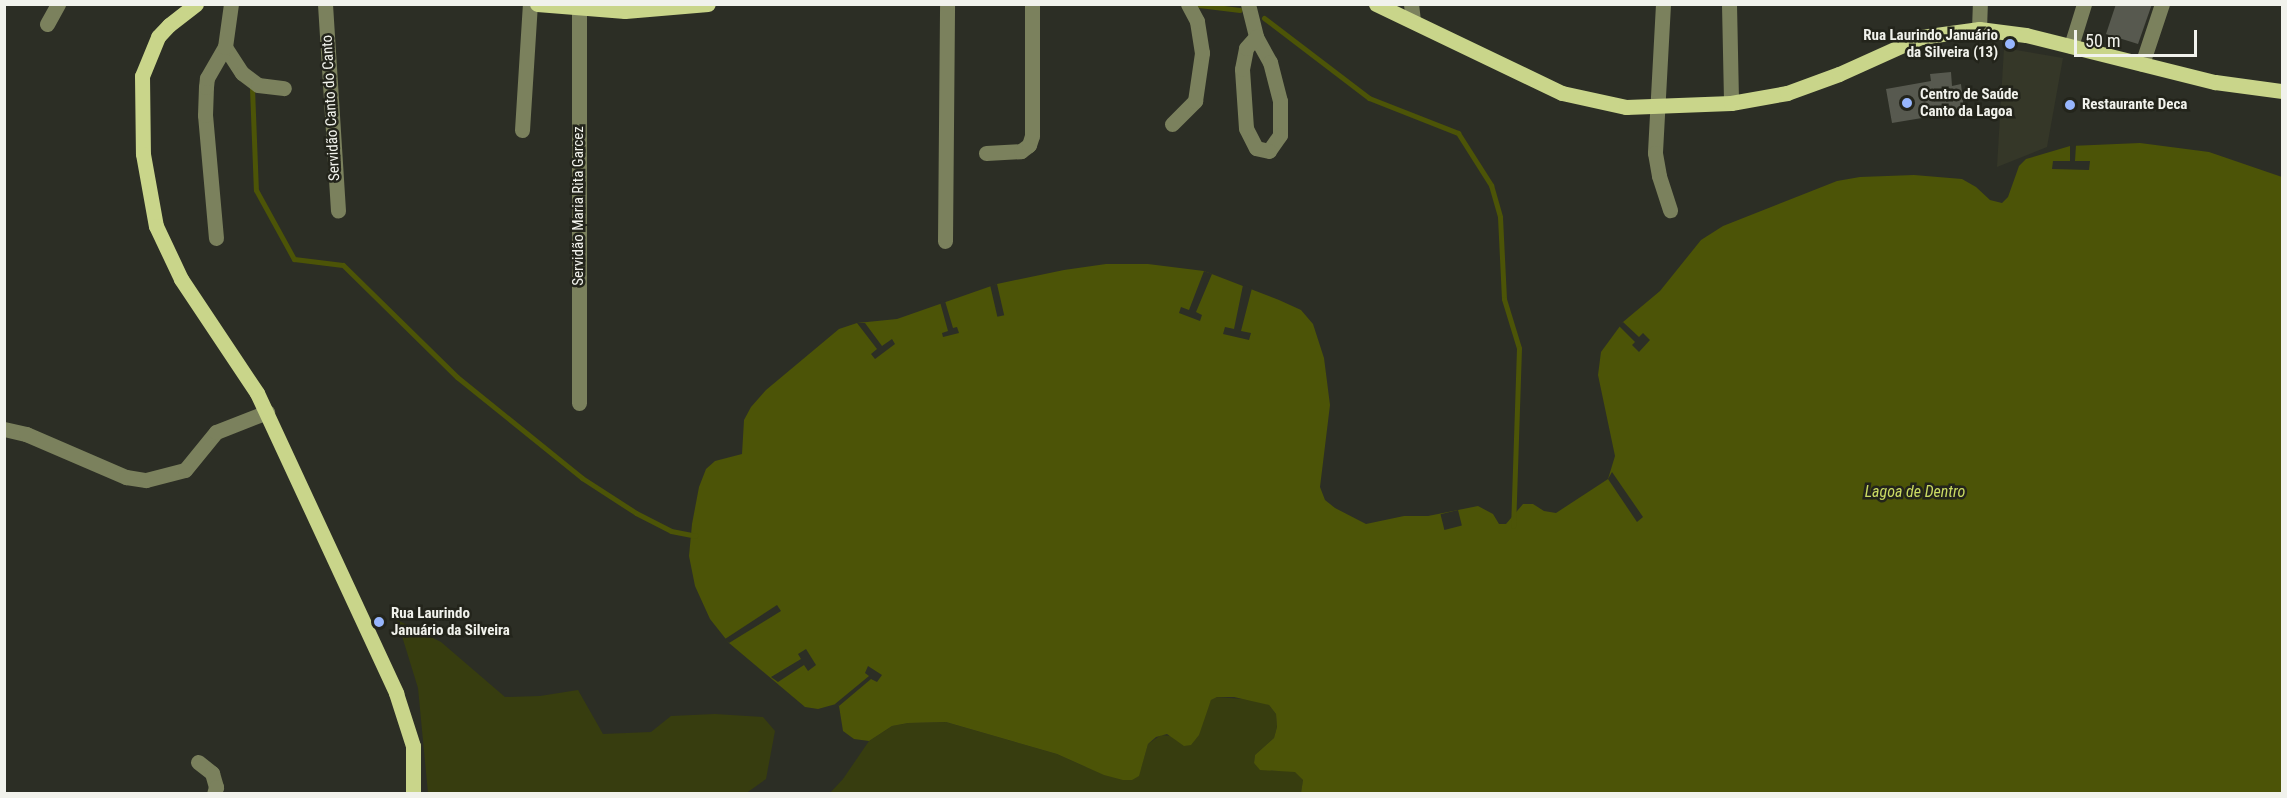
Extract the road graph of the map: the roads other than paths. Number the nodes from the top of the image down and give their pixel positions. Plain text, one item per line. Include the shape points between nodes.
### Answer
1 (58, 4) edge
2 (196, 4) edge
3 (231, 4) edge
4 (325, 4) edge
5 (530, 4) edge
6 (537, 4) edge
7 (708, 4) edge
8 (947, 4) edge
9 (1032, 4) edge
10 (1188, 4) edge
11 (1248, 4) edge
12 (1376, 4) edge
13 (1411, 4) edge
14 (1663, 4) edge
15 (1729, 4) edge
16 (1980, 4) edge
17 (2084, 4) edge
18 (2162, 4) edge
19 (180, 9) edge
20 (579, 9) junction
21 (1413, 21) junction
22 (47, 24) dead end
23 (1979, 29) junction
24 (1256, 37) junction
25 (2071, 46) junction
26 (225, 47) junction
27 (2142, 64) junction
28 (284, 88) dead end
29 (2283, 90) edge
30 (1731, 103) junction
31 (1656, 107) junction
32 (1172, 124) dead end
33 (522, 130) dead end
34 (986, 153) dead end
35 (1670, 210) dead end
36 (338, 211) dead end
37 (216, 238) dead end
38 (945, 241) dead end
39 (579, 403) dead end
40 (267, 412) junction
41 (4, 429) edge
42 (198, 762) dead end
43 (214, 794) edge
44 (413, 794) edge

1 - 22 street
2 - 19 main road
3 - 26 street
4 - 36 street, Servidão Canto do Canto
5 - 33 street
6 - 20 main road
7 - 20 main road via 653,11
8 - 38 street
9 - 34 street via 1032,136 1021,151
10 - 32 street via 1197,21 1203,53 1195,101
11 - 24 street
12 - 21 main road
13 - 21 street
14 - 31 street
15 - 30 street
16 - 23 street
17 - 25 street
18 - 27 street
19 - 40 main road via 158,38 142,76 143,154 150,203 156,226 181,279 241,366
20 - 39 street, Servidão Maria Rita Garcez
21 - 31 main road via 1562,93 1605,104
23 - 25 main road
23 - 30 main road via 1921,36 1815,84
24 - 24 street via 1270,62 1280,101 1280,135 1269,151 1256,148 1246,128 1242,69 1246,48
25 - 27 main road
26 - 28 street via 242,73 258,85
26 - 37 street via 206,87
27 - 29 main road via 2215,82
30 - 31 main road
31 - 35 street via 1655,153
40 - 41 street via 216,432 185,470 146,480 126,477 26,434
40 - 44 main road via 407,721 414,746
42 - 43 street via 212,773

